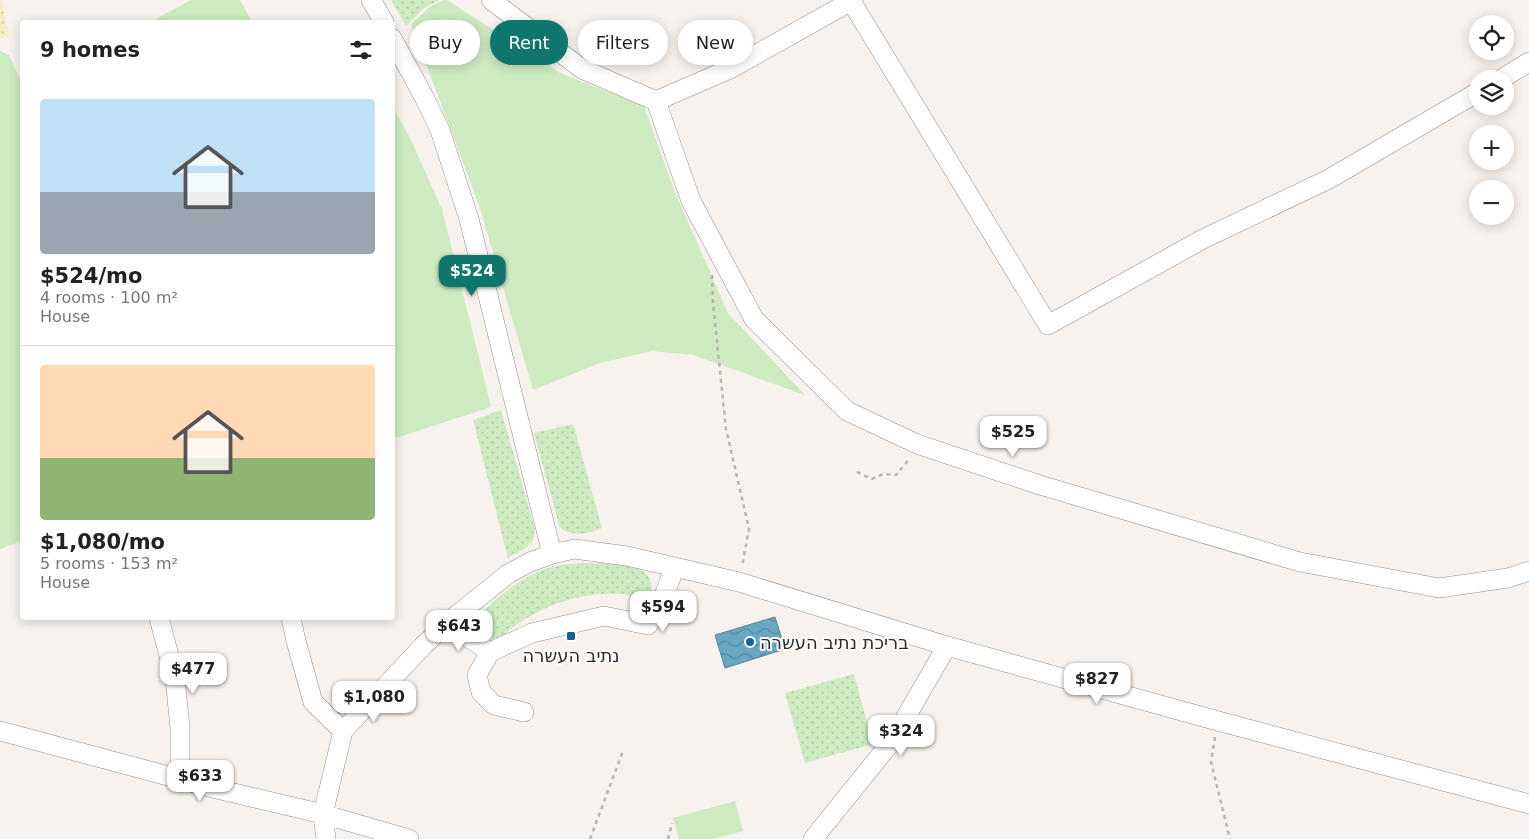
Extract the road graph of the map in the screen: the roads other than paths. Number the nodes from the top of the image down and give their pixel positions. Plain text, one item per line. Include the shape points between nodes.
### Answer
1 (371, 0) edge
2 (491, 0) edge
3 (852, 0) edge
4 (383, 20) edge
5 (395, 44) edge
6 (1529, 62) edge
7 (1514, 71) edge
8 (1469, 97) edge
9 (656, 101) junction
10 (552, 554) junction
11 (675, 567) junction
12 (1529, 571) edge
13 (160, 620) edge
14 (291, 620) edge
15 (447, 623) junction
16 (947, 646) junction
17 (490, 652) junction
18 (524, 712) dead end
19 (0, 731) edge
20 (343, 731) junction
21 (180, 779) junction
22 (1529, 804) edge
23 (323, 814) junction
24 (326, 839) edge
25 (410, 839) edge
26 (813, 839) edge

1 - 4 street
2 - 9 street via 582,69
3 - 8 street via 1048,325 1203,239 1329,179
3 - 9 street via 732,68
5 - 10 street via 440,130 469,219
6 - 7 street
9 - 12 street via 691,201 754,319 847,411 917,444 1040,485 1300,562 1439,588 1508,578
10 - 11 street via 574,549
10 - 15 street via 508,574
11 - 16 street via 739,582
11 - 17 street via 662,601 648,625 604,616 532,632
13 - 21 street via 175,678 180,728
14 - 20 street via 314,702
15 - 17 street
15 - 20 street
16 - 22 street
16 - 26 street via 892,741
17 - 18 street via 477,675 481,692 494,705
19 - 21 street
20 - 23 street
21 - 23 street
23 - 24 street
23 - 25 street

